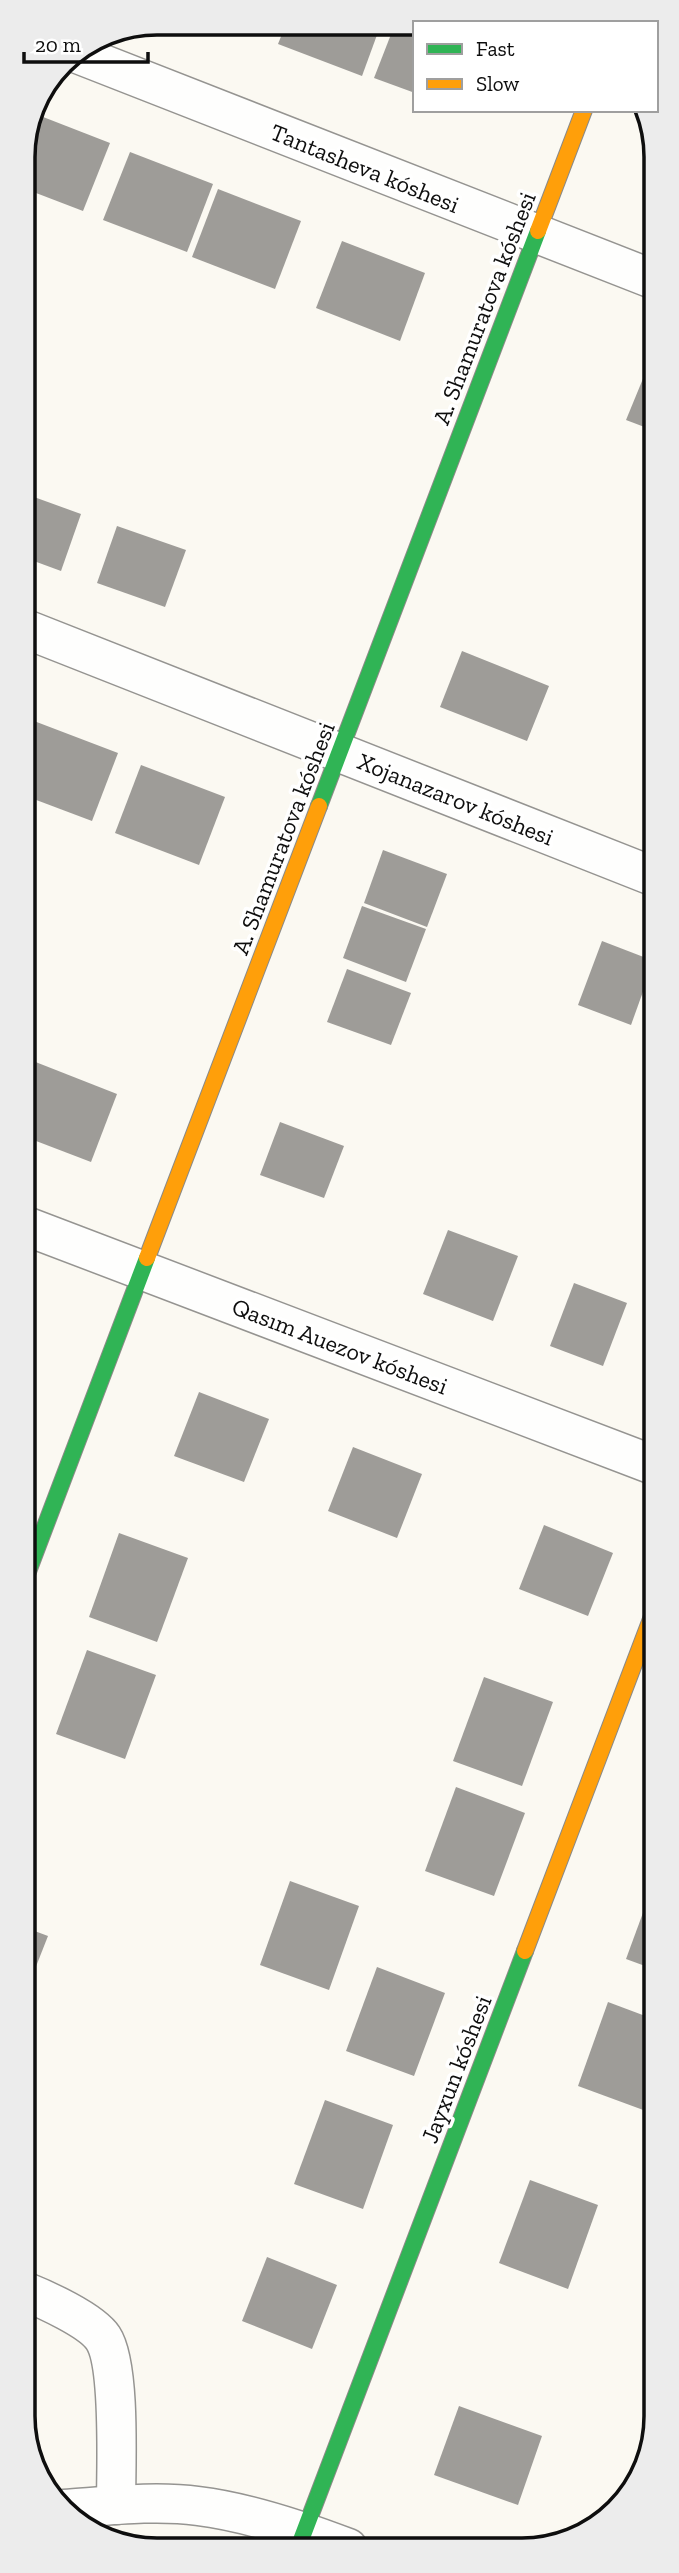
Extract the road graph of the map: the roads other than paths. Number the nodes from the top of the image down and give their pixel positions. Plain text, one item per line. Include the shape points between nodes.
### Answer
1 (87, 58) edge
2 (583, 112) edge
3 (536, 235) junction
4 (644, 276) edge
5 (35, 633) edge
6 (339, 753) junction
7 (644, 873) edge
8 (35, 1230) edge
9 (142, 1270) junction
10 (644, 1461) edge
11 (35, 1553) edge
12 (644, 1638) edge
13 (35, 2295) edge
14 (116, 2505) junction
15 (76, 2508) edge
16 (296, 2538) edge
17 (303, 2538) edge

1 - 3 street, Tantasheva kóshesi
2 - 3 street, A. Shamuratova kóshesi
3 - 4 street, Tantasheva kóshesi
3 - 6 street, A. Shamuratova kóshesi
5 - 6 street, Xojanazarov kóshesi
6 - 7 street, Xojanazarov kóshesi
6 - 9 street, A. Shamuratova kóshesi
8 - 9 street, Qasım Auezov kóshesi
9 - 10 street, Qasım Auezov kóshesi
9 - 11 street, A. Shamuratova kóshesi
12 - 17 street, Jayxun kóshesi
13 - 14 street via 58,2304 103,2338 115,2386
14 - 15 street
14 - 16 street via 198,2506

